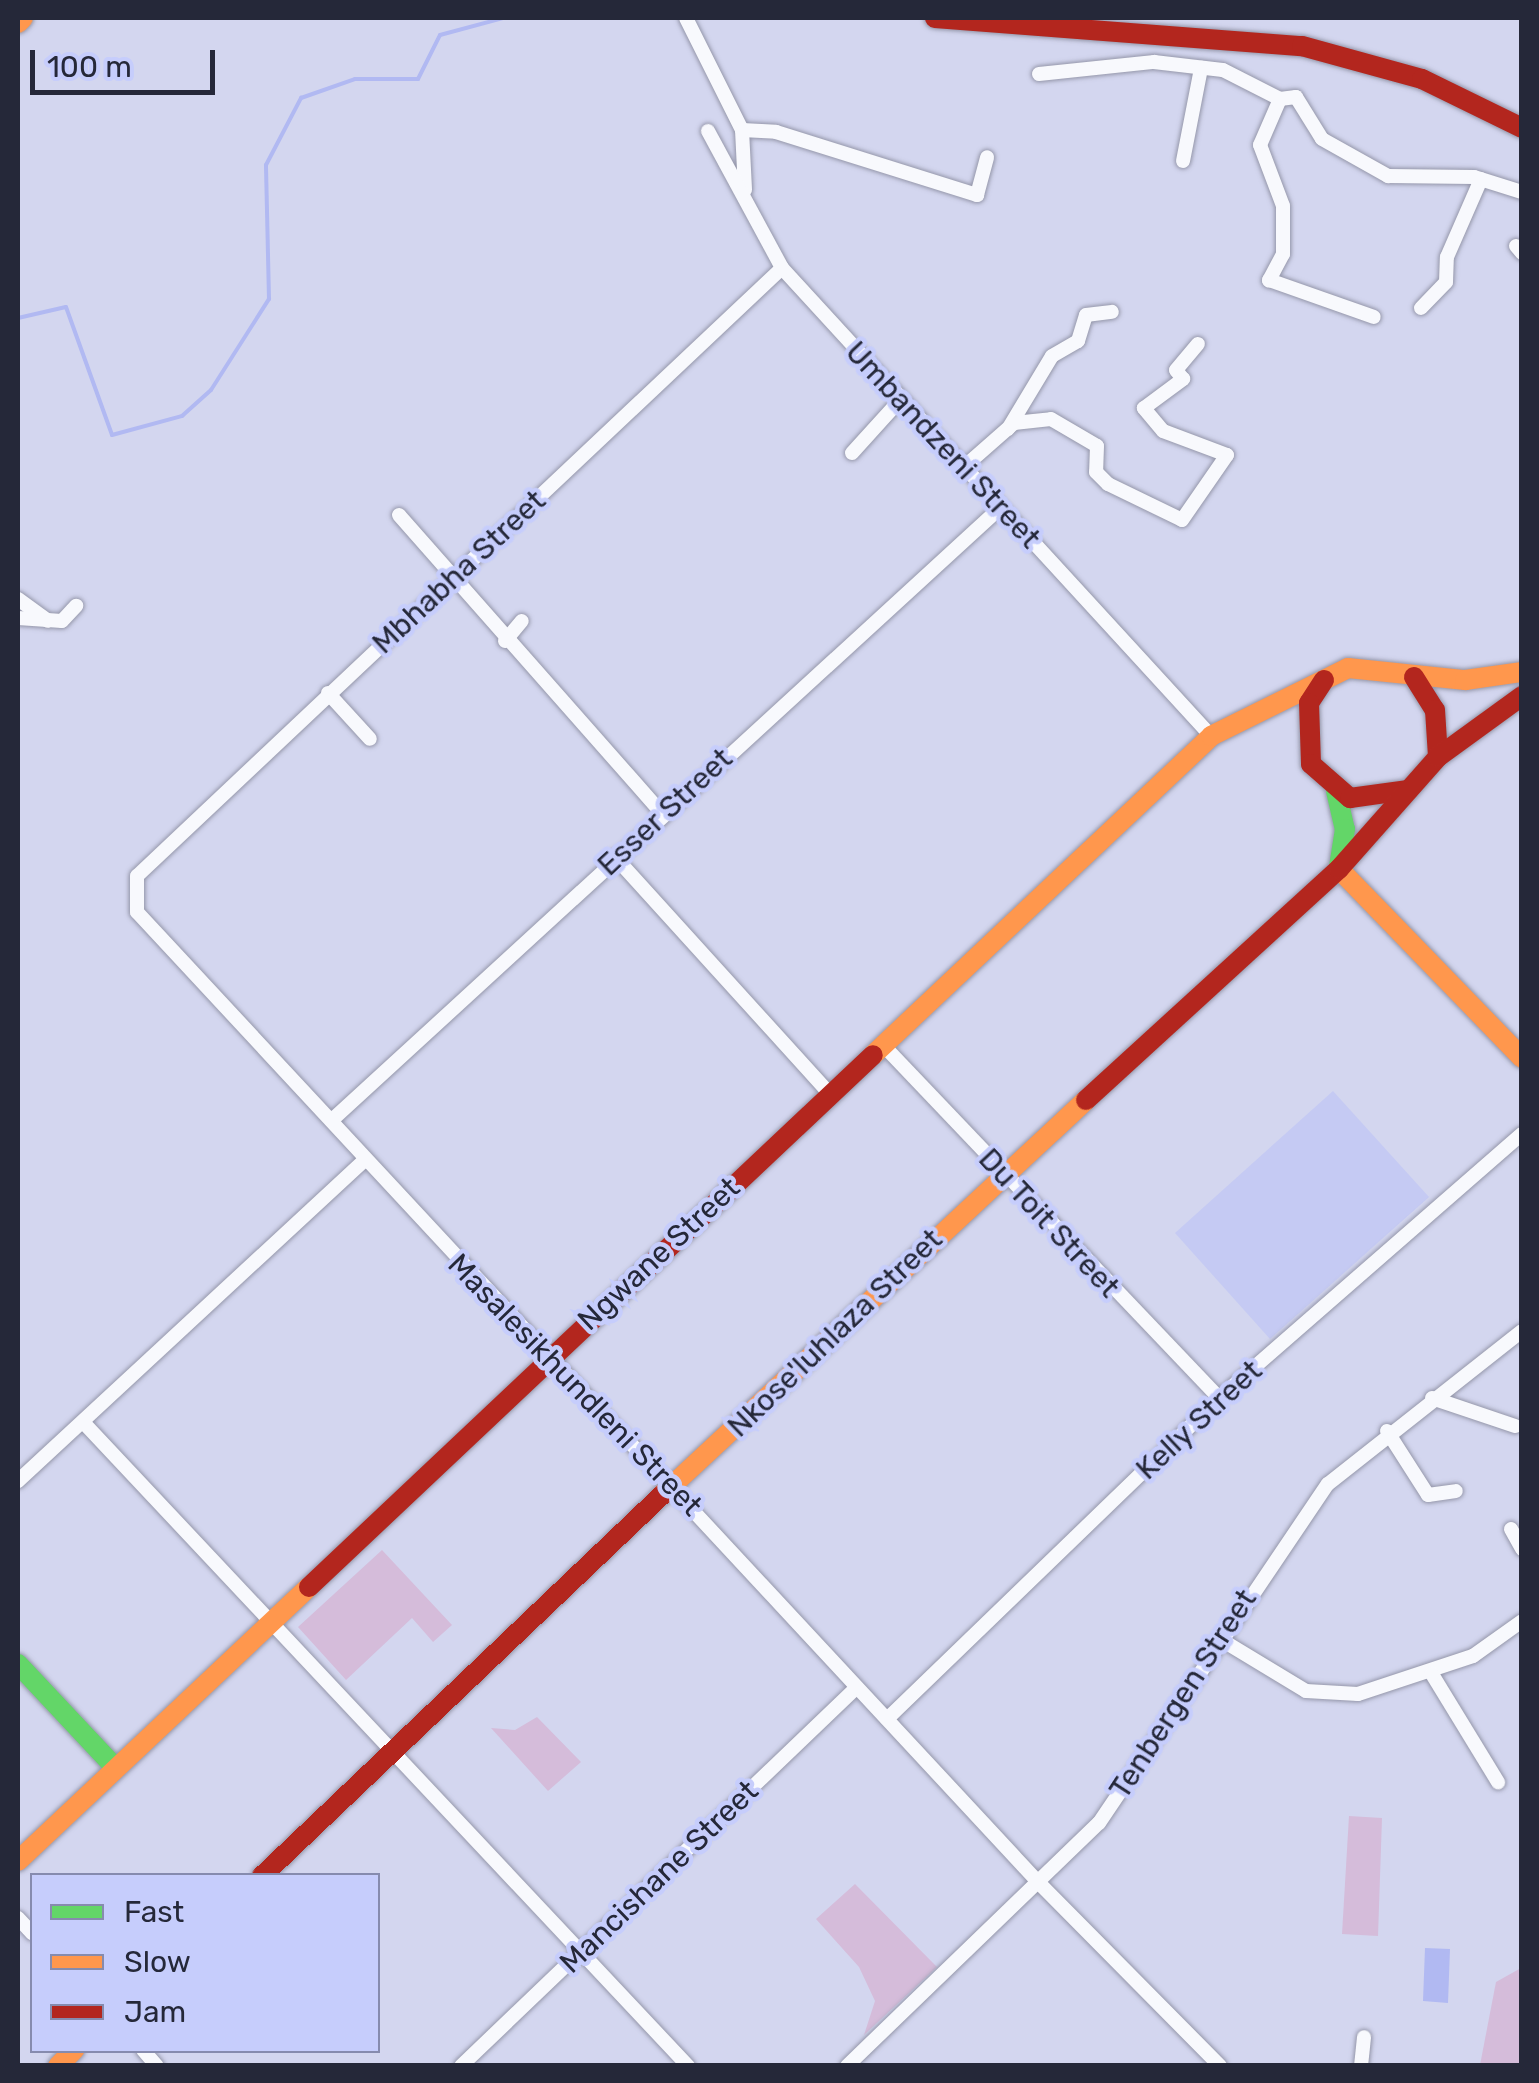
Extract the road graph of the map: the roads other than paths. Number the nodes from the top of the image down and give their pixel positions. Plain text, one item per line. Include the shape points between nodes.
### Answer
1 (23, 18) edge
2 (686, 18) edge
3 (934, 18) edge
4 (1065, 18) edge
5 (18, 23) edge
6 (1201, 68) junction
7 (1039, 74) dead end
8 (1280, 99) junction
9 (1522, 112) edge
10 (1522, 128) edge
11 (742, 130) junction
12 (708, 131) dead end
13 (988, 156) dead end
14 (1183, 161) dead end
15 (1481, 179) junction
16 (1522, 192) edge
17 (746, 198) junction
18 (782, 268) junction
19 (1421, 308) dead end
20 (1112, 312) dead end
21 (1374, 317) dead end
22 (1198, 344) dead end
23 (901, 399) junction
24 (1008, 430) junction
25 (852, 452) dead end
26 (964, 467) junction
27 (1001, 508) junction
28 (398, 515) dead end
29 (453, 579) junction
30 (18, 598) edge
31 (76, 606) dead end
32 (18, 618) edge
33 (522, 621) dead end
34 (49, 622) junction
35 (505, 641) junction
36 (1522, 672) edge
37 (1414, 677) junction
38 (1324, 680) junction
39 (328, 693) junction
40 (1522, 696) edge
41 (1211, 736) junction
42 (370, 739) dead end
43 (1438, 757) junction
44 (1408, 790) junction
45 (1336, 791) junction
46 (662, 813) junction
47 (615, 857) junction
48 (1338, 869) junction
49 (137, 876) joint
50 (882, 1044) junction
51 (1522, 1058) edge
52 (830, 1093) junction
53 (332, 1120) junction
54 (1522, 1134) edge
55 (362, 1162) junction
56 (1003, 1175) junction
57 (1518, 1339) edge
58 (550, 1357) junction
59 (1219, 1398) junction
60 (1432, 1398) junction
61 (83, 1422) junction
62 (1515, 1426) dead end
63 (1388, 1431) junction
64 (18, 1482) edge
65 (673, 1487) junction
66 (1456, 1491) dead end
67 (1511, 1529) dead end
68 (1522, 1549) edge
69 (1522, 1620) edge
70 (269, 1623) junction
71 (1220, 1640) junction
72 (18, 1664) edge
73 (1432, 1674) junction
74 (856, 1688) junction
75 (887, 1719) junction
76 (388, 1750) junction
77 (113, 1765) junction
78 (1498, 1782) dead end
79 (18, 1860) edge
80 (265, 1873) edge
81 (1040, 1884) junction
82 (581, 1950) junction
83 (1364, 2036) dead end
84 (461, 2066) edge
85 (688, 2066) edge
86 (847, 2066) edge
87 (1220, 2066) edge
88 (1361, 2066) edge

1 - 5 main road
2 - 11 street
3 - 10 main road via 1302,46 1422,79
4 - 9 main road via 1306,39 1424,70
6 - 7 street via 1095,64
6 - 8 street via 1249,77
6 - 14 street
8 - 15 street via 1296,97 1322,138 1388,176
8 - 21 street via 1260,146 1283,206 1283,254 1269,280
11 - 13 street via 776,132 904,180 987,189 978,170
11 - 17 street
12 - 17 street, Umbandzeni Street
15 - 16 street
15 - 19 street via 1446,257 1446,282
17 - 18 street, Umbandzeni Street
18 - 23 street, Umbandzeni Street
18 - 29 street, Mbhabha Street
20 - 24 street via 1086,315 1078,341 1052,356
22 - 24 street via 1176,370 1184,380 1144,408 1164,431 1227,455 1182,520 1108,484 1096,472 1097,446 1051,419 1033,416
23 - 25 street
23 - 26 street, Umbandzeni Street
24 - 26 street
26 - 27 street, Umbandzeni Street
27 - 41 street, Umbandzeni Street
27 - 46 street, Esser Street
28 - 29 street
29 - 35 street
29 - 39 street, Mbhabha Street
30 - 34 street
31 - 34 street
32 - 34 street
33 - 35 street
35 - 46 street
36 - 37 main road
37 - 38 main road via 1370,664
37 - 43 main road via 1435,710
38 - 41 main road, Ngwane Street
38 - 45 main road via 1309,704 1307,741 1311,764
39 - 42 street
39 - 49 street, Mbhabha Street
40 - 43 main road
41 - 50 main road, Ngwane Street
43 - 44 main road
44 - 45 main road via 1366,798
44 - 48 main road, Nkose'luhlaza Street
45 - 48 main road via 1345,829
46 - 47 street, Esser Street
47 - 52 street
47 - 53 street, Esser Street
48 - 51 main road
48 - 56 main road, Nkose'luhlaza Street
49 - 53 street, Masalesikhundleni Street via 137,912
50 - 52 main road, Ngwane Street
50 - 56 street, Du Toit Street
52 - 58 main road, Ngwane Street
53 - 55 street, Masalesikhundleni Street
54 - 59 street, Kelly Street
55 - 58 street, Masalesikhundleni Street
55 - 61 street
56 - 59 street, Du Toit Street
56 - 65 main road, Nkose'luhlaza Street
57 - 60 street, Tenbergen Street
58 - 65 street, Masalesikhundleni Street
58 - 70 main road, Ngwane Street
59 - 75 street, Kelly Street
60 - 62 street
60 - 63 street, Tenbergen Street
61 - 64 street
61 - 70 street
63 - 66 street via 1428,1495
63 - 71 street, Tenbergen Street via 1291,1530
65 - 74 street, Masalesikhundleni Street
65 - 76 main road, Nkose'luhlaza Street
67 - 68 street
69 - 73 street
70 - 76 street
70 - 77 main road, Ngwane Street
71 - 73 street via 1306,1691 1358,1694
71 - 81 street, Tenbergen Street via 1099,1823
72 - 77 main road
73 - 78 street
74 - 75 street, Masalesikhundleni Street
74 - 82 street, Mancishane Street
75 - 81 street, Masalesikhundleni Street
76 - 80 main road, Nkose'luhlaza Street
76 - 82 street
77 - 79 main road, Ngwane Street
81 - 86 street, Tenbergen Street
81 - 87 street, Masalesikhundleni Street
82 - 84 street, Mancishane Street
82 - 85 street
83 - 88 street

